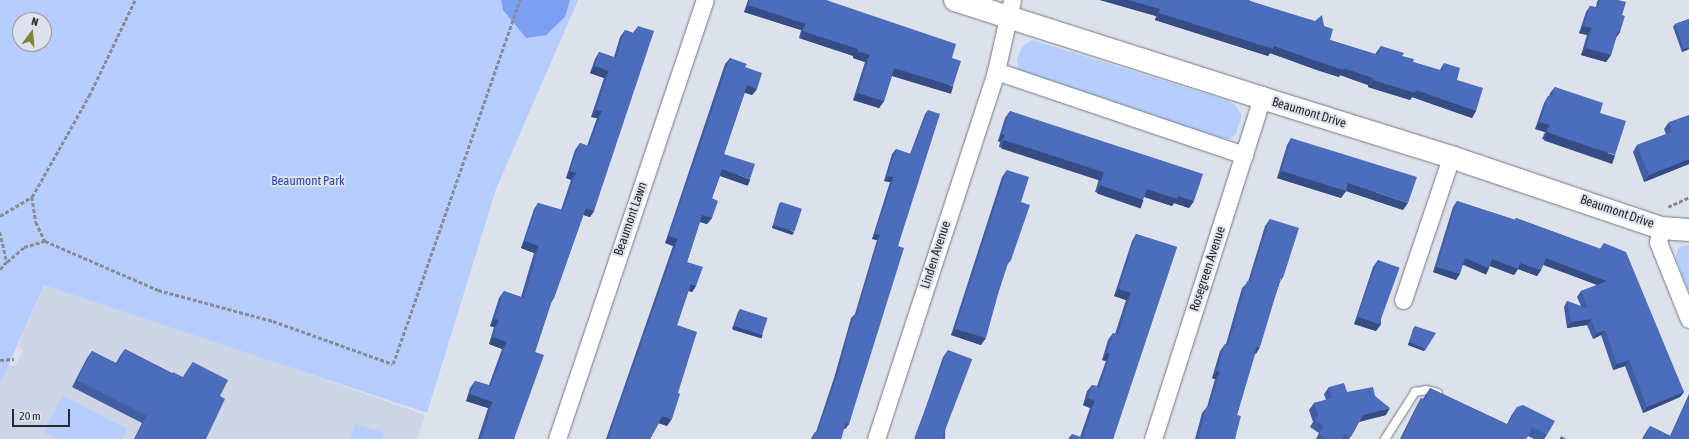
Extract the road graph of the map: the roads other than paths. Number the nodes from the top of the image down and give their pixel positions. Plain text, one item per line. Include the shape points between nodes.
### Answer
1 (705, 0) edge
2 (956, 0) edge
3 (1010, 8) edge
4 (996, 71) junction
5 (1262, 98) junction
6 (1244, 155) junction
7 (1451, 157) junction
8 (1663, 218) junction
9 (1689, 230) edge
10 (1403, 300) dead end
11 (1689, 319) edge
12 (1448, 398) edge
13 (557, 439) edge
14 (876, 439) edge
15 (1153, 439) edge
16 (1385, 439) edge

1 - 13 street, Beaumont Lawn
2 - 3 street, Beaumont Drive
3 - 4 street, Linden Avenue
3 - 5 street, Beaumont Drive
4 - 6 street
4 - 14 street, Linden Avenue
5 - 6 street, Rosegreen Avenue
5 - 7 street, Beaumont Drive
6 - 15 street, Rosegreen Avenue
7 - 8 street, Beaumont Drive
7 - 10 street
8 - 9 street, Beaumont Drive
8 - 11 street via 1658,242
12 - 16 lane via 1426,390 1415,392

